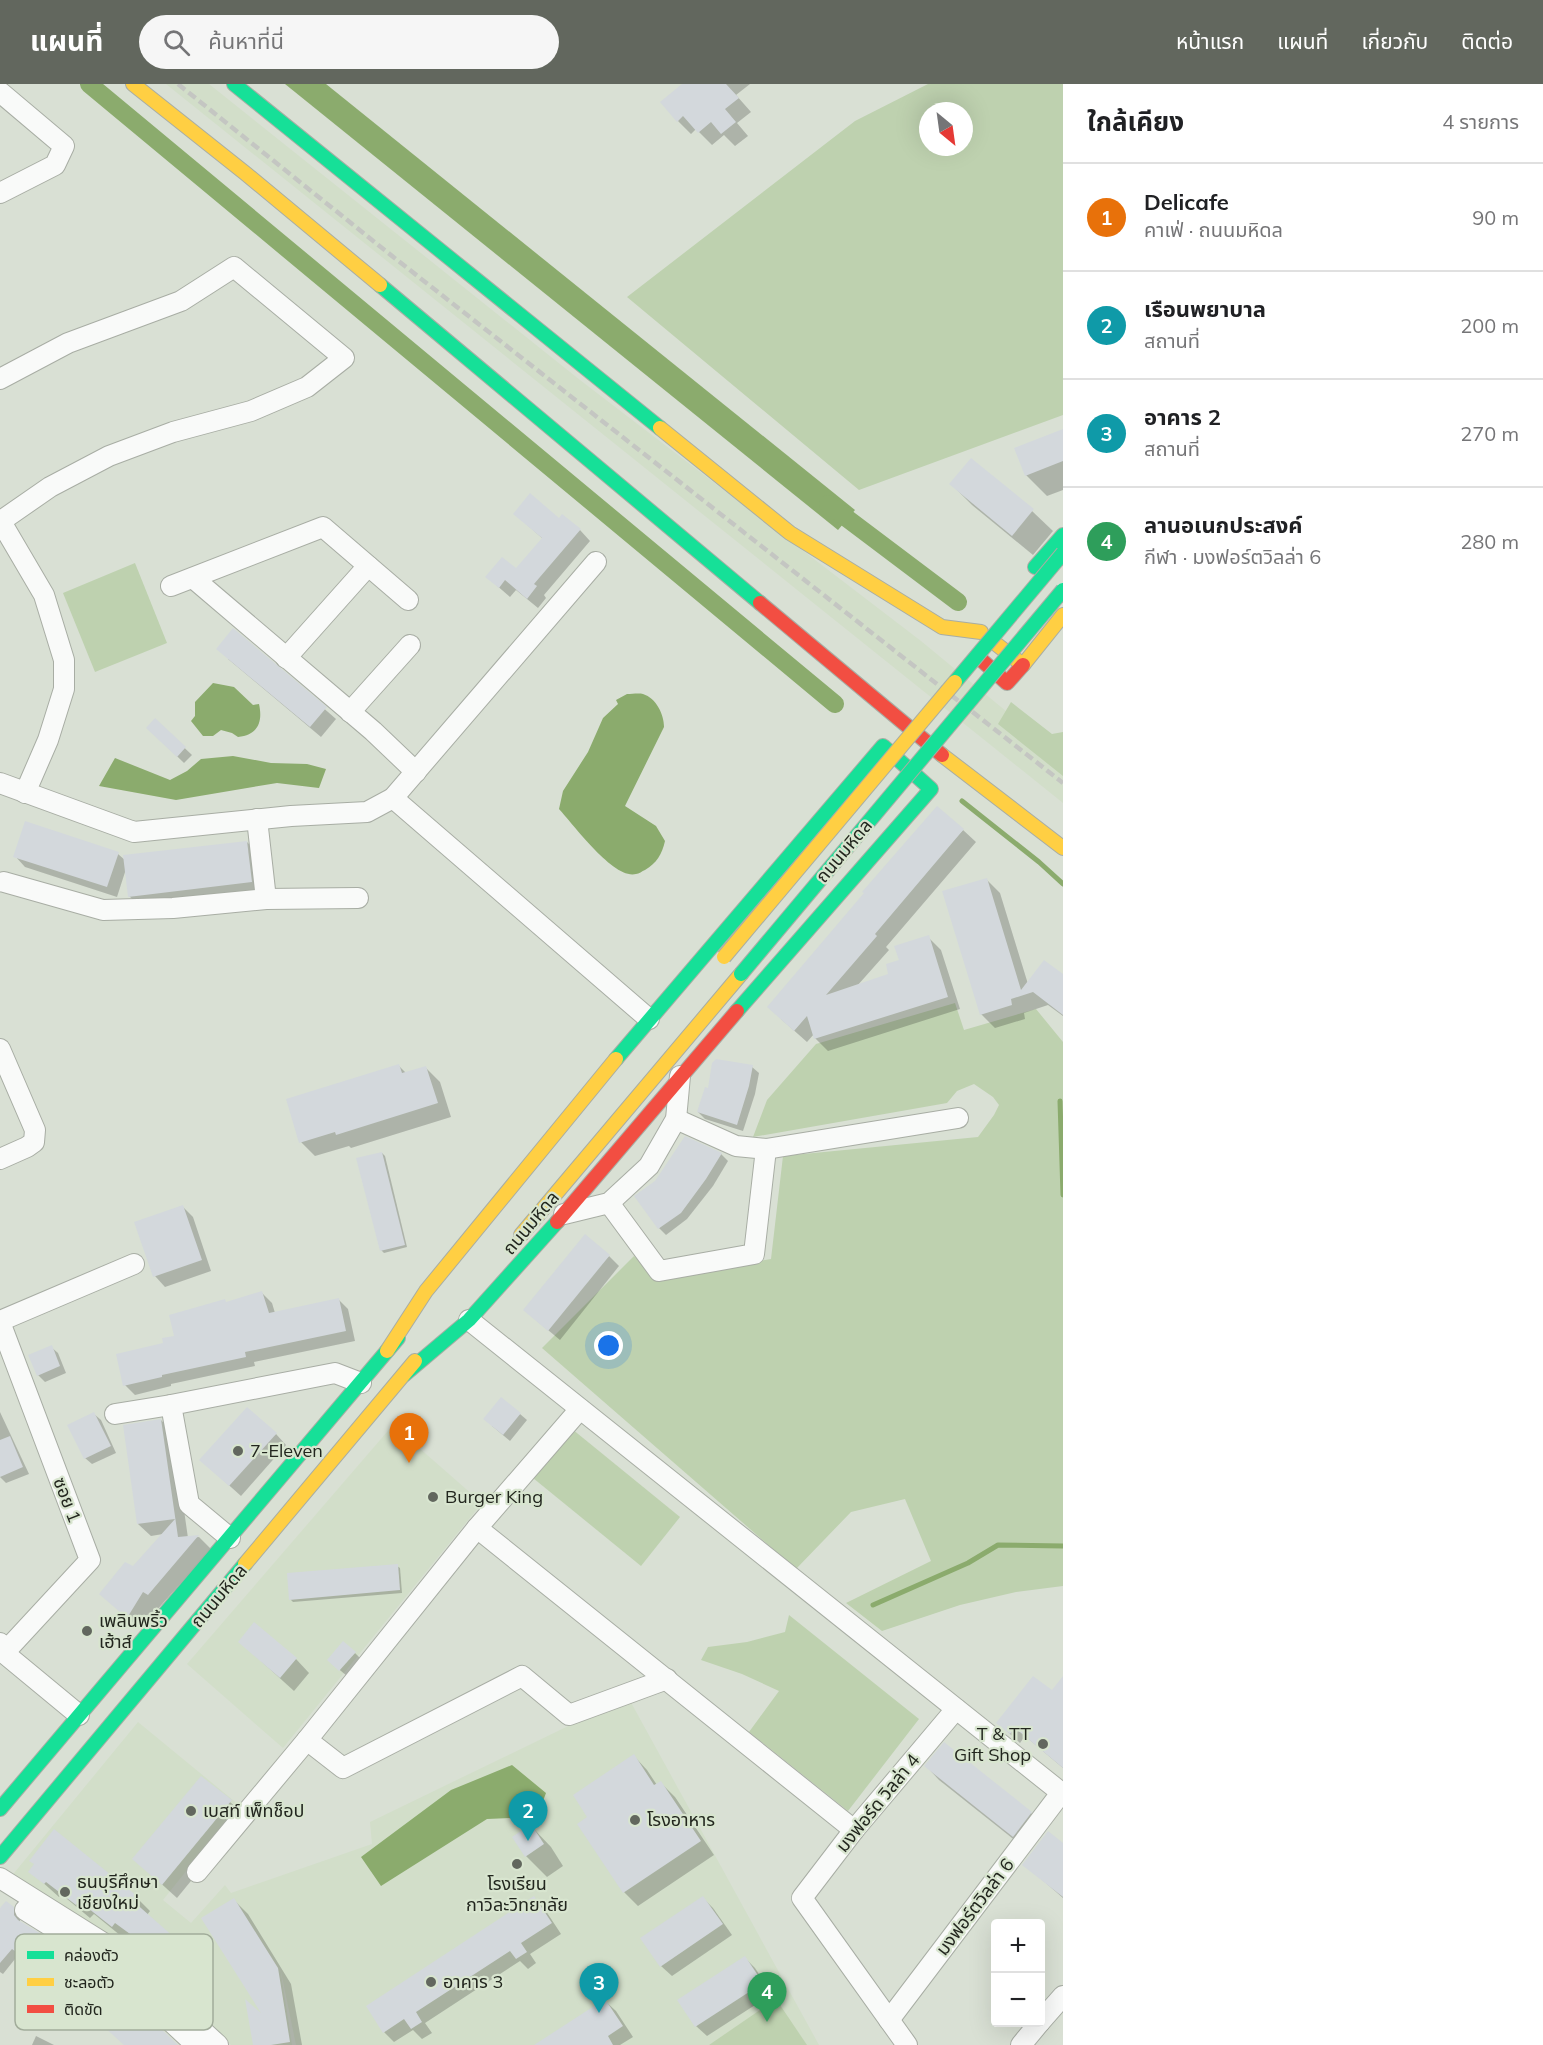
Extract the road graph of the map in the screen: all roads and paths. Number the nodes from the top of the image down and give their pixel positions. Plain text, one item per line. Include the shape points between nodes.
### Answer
1 (133, 84) edge
2 (234, 84) edge
3 (0, 92) edge
4 (0, 193) edge
5 (0, 379) edge
6 (0, 520) edge
7 (1063, 535) edge
8 (1063, 554) edge
9 (596, 562) dead end
10 (368, 566) junction
11 (193, 578) junction
12 (171, 586) dead end
13 (1063, 590) edge
14 (408, 600) dead end
15 (1063, 615) edge
16 (942, 627) junction
17 (981, 632) junction
18 (410, 645) dead end
19 (967, 648) junction
20 (286, 658) junction
21 (1023, 665) junction
22 (350, 712) junction
23 (893, 733) junction
24 (416, 772) junction
25 (942, 776) junction
26 (0, 783) edge
27 (25, 793) junction
28 (393, 798) junction
29 (257, 819) junction
30 (1063, 848) edge
31 (4, 882) dead end
32 (358, 898) dead end
33 (266, 899) junction
34 (720, 962) dead end
35 (649, 1019) junction
36 (0, 1049) edge
37 (680, 1076) junction
38 (958, 1118) dead end
39 (676, 1119) junction
40 (563, 1145) dead end
41 (766, 1149) junction
42 (0, 1159) edge
43 (609, 1203) junction
44 (564, 1214) junction
45 (511, 1248) dead end
46 (134, 1264) dead end
47 (463, 1316) junction
48 (0, 1322) edge
49 (387, 1351) junction
50 (361, 1383) junction
51 (171, 1405) junction
52 (580, 1409) junction
53 (115, 1414) dead end
54 (477, 1528) junction
55 (230, 1538) junction
56 (2, 1648) edge
57 (667, 1679) junction
58 (956, 1709) junction
59 (79, 1715) junction
60 (307, 1740) junction
61 (1062, 1794) edge
62 (0, 1809) edge
63 (854, 1830) junction
64 (0, 1857) edge
65 (197, 1872) dead end
66 (0, 1878) edge
67 (0, 1894) edge
68 (53, 1920) junction
69 (71, 1934) edge
70 (82, 1934) edge
71 (1063, 1996) edge
72 (1045, 2016) edge
73 (889, 2020) junction
74 (1036, 2027) edge
75 (180, 2030) edge
76 (202, 2030) edge
77 (196, 2045) edge
78 (218, 2045) edge
79 (907, 2045) edge
80 (1021, 2045) edge

1 - 23 main road via 245,173
2 - 16 main road via 790,533
3 - 4 street via 64,146 55,165
5 - 6 street via 68,343 182,301 234,267 344,358 307,387 251,411 173,432 110,456 50,487
6 - 27 street via 44,595 64,660 64,688 48,740
7 - 17 main road
8 - 34 main road, ถนนมหิดล, bridge
9 - 24 street
10 - 11 street via 324,527
10 - 14 street
10 - 20 street
11 - 12 street
11 - 20 street
13 - 45 main road, ถนนมหิดล, bridge
15 - 21 main road
16 - 17 main road
16 - 19 street
17 - 19 main road
17 - 21 main road
18 - 22 street
19 - 21 main road via 1007,682
20 - 22 street
22 - 24 street
23 - 25 main road
23 - 25 main road
23 - 35 main road
24 - 28 street
25 - 30 main road
25 - 37 main road, ถนนมหิดล
26 - 27 street
27 - 29 street via 134,832
28 - 29 street via 368,812
28 - 35 street
29 - 33 street
31 - 33 street via 103,910
32 - 33 street
35 - 49 main road via 433,1282
36 - 42 street via 35,1130 34,1142
37 - 39 street
37 - 44 main road, ถนนมหิดล
38 - 41 street
39 - 41 street via 736,1146
39 - 43 street via 649,1166
40 - 49 main road, ถนนมหิดล
41 - 43 street via 754,1254 659,1271
43 - 44 street
44 - 47 main road, ถนนมหิดล
46 - 48 street
47 - 52 street
47 - 64 main road, ถนนมหิดล via 404,1375
48 - 56 street, ซอย 1 via 90,1560
49 - 50 main road, ถนนมหิดล
50 - 51 street via 334,1373
50 - 55 main road, ถนนมหิดล
51 - 53 street
51 - 55 street via 189,1504
52 - 54 street
52 - 58 street
54 - 57 street
54 - 60 street
55 - 59 main road, ถนนมหิดล
56 - 59 street
57 - 60 street via 569,1715 522,1676 343,1768
57 - 63 street
58 - 61 street
58 - 63 street, มงฟอร์ด วิลล่า 4
59 - 62 main road, ถนนมหิดล
60 - 65 street
61 - 73 street, มงฟอร์ตวิลล่า 6
63 - 73 street, มงฟอร์ด วิลล่า 4 via 802,1898
66 - 68 street
67 - 68 street
68 - 69 street
68 - 70 street
71 - 72 street
73 - 79 street
74 - 80 street
75 - 77 street
76 - 78 street

